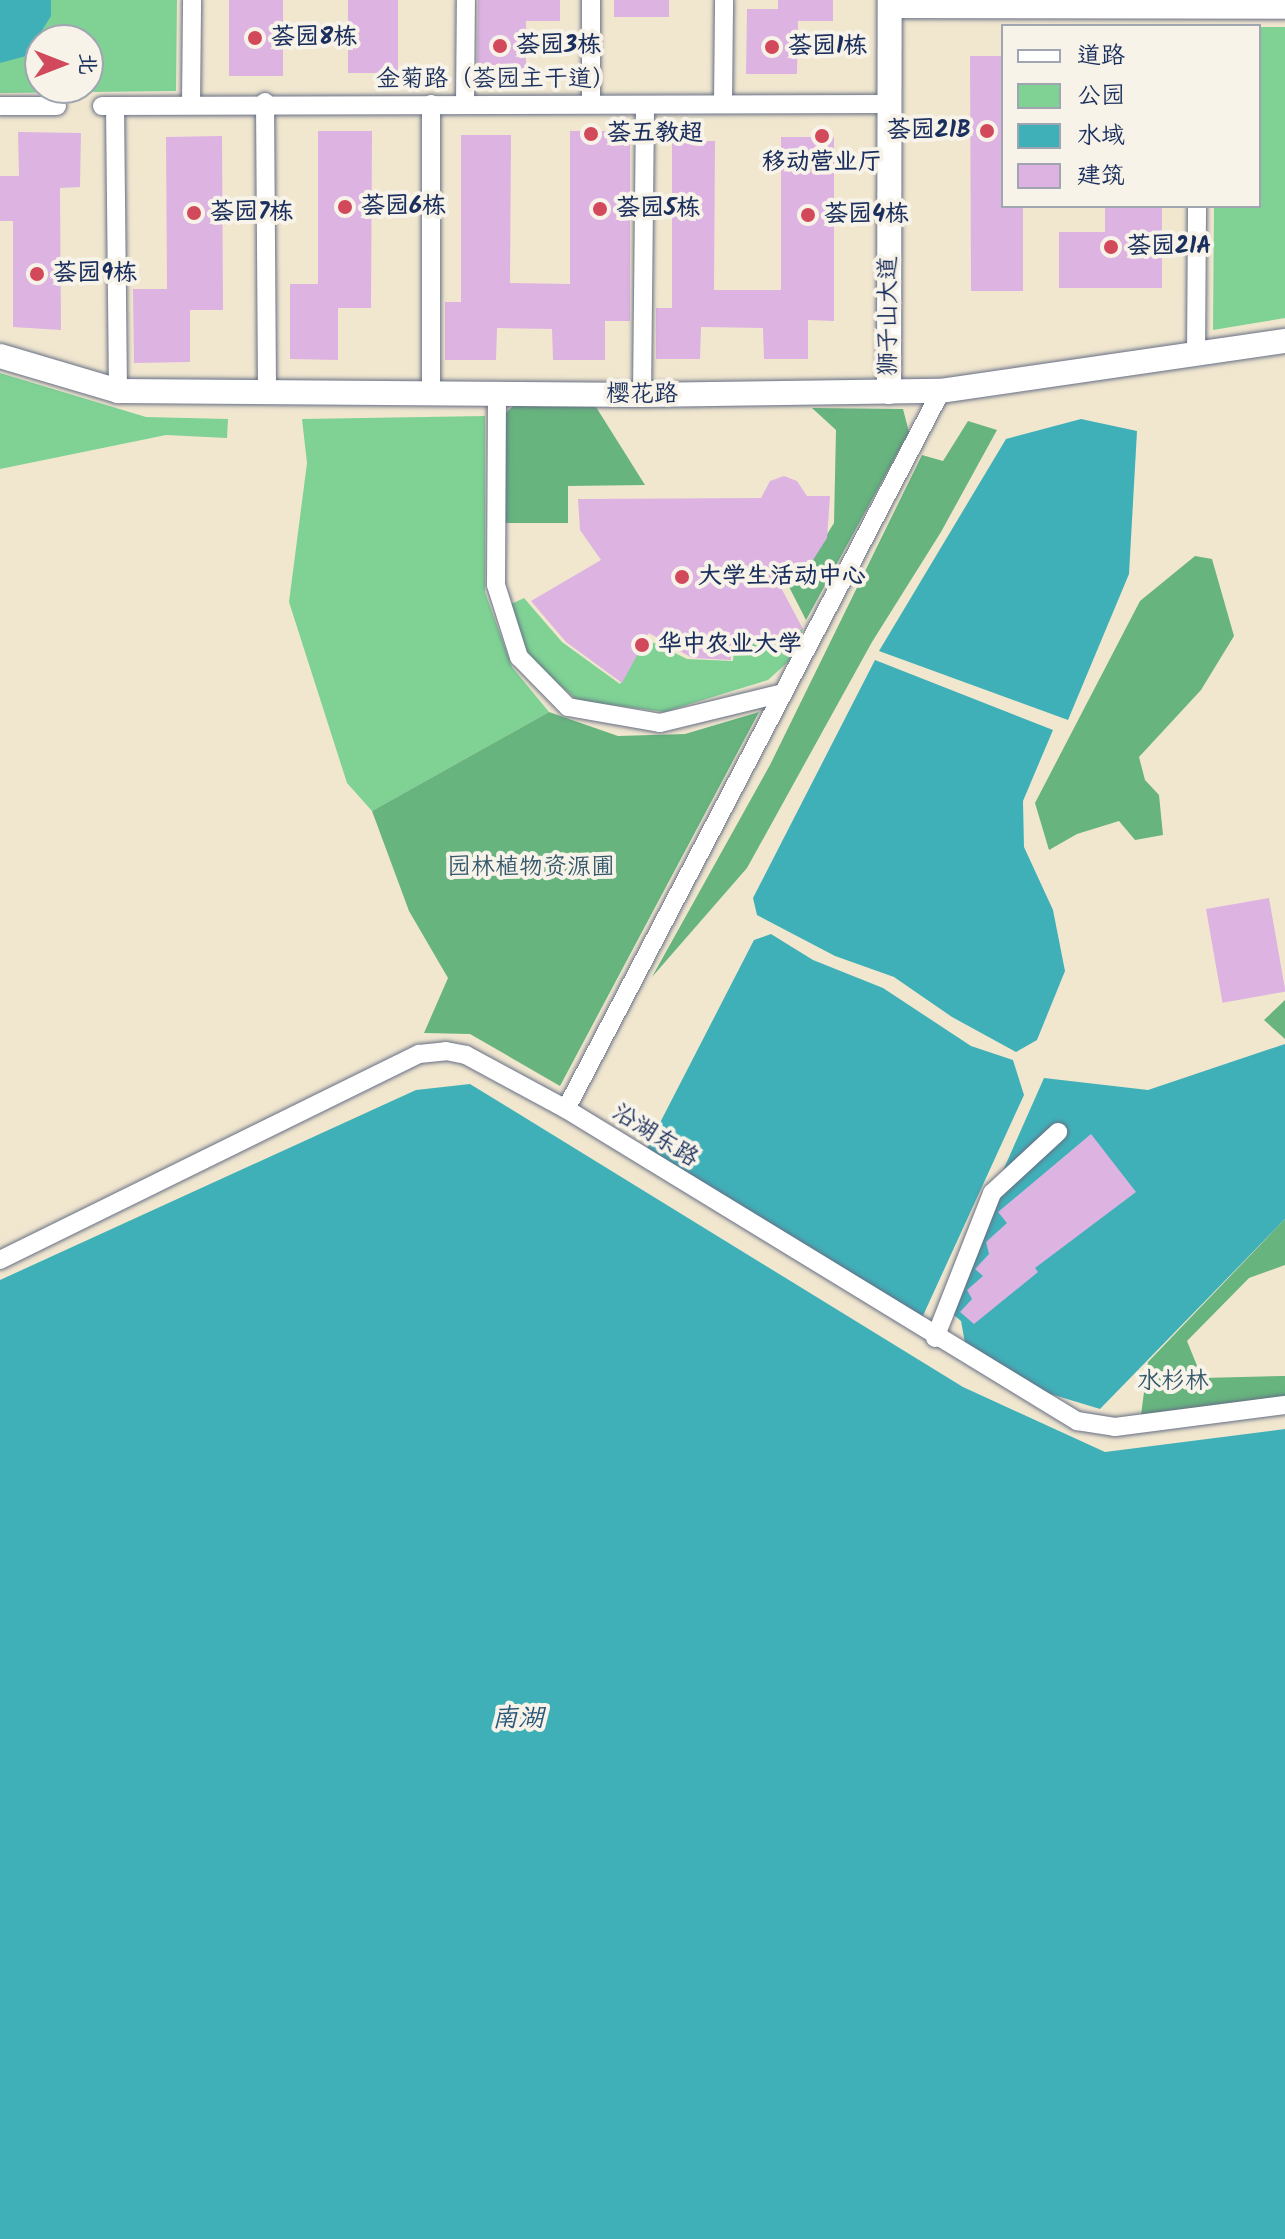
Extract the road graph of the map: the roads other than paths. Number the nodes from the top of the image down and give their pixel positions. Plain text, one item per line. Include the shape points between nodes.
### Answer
1 (192, 0) edge
2 (466, 0) edge
3 (591, 0) edge
4 (724, 0) edge
5 (890, 3) edge
6 (1285, 7) edge
7 (1198, 16) edge
8 (265, 102) junction
9 (723, 103) junction
10 (191, 104) junction
11 (431, 104) junction
12 (591, 104) junction
13 (890, 104) junction
14 (465, 105) junction
15 (645, 105) junction
16 (0, 106) edge
17 (57, 106) dead end
18 (1197, 208) edge
19 (1285, 341) edge
20 (1196, 355) junction
21 (0, 356) edge
22 (118, 391) junction
23 (941, 391) junction
24 (889, 392) junction
25 (267, 395) junction
26 (431, 395) junction
27 (497, 395) junction
28 (642, 395) junction
29 (783, 693) junction
30 (566, 1109) junction
31 (1058, 1132) dead end
32 (0, 1260) edge
33 (935, 1338) junction
34 (1285, 1405) edge

1 - 10 street
2 - 14 street
3 - 12 street
4 - 9 street
5 - 7 street
5 - 13 street, 狮子山大道
6 - 7 street
8 - 10 street, 金菊路（荟园主干道）
8 - 11 street, 金菊路（荟园主干道）
8 - 25 street
9 - 13 street, 金菊路（荟园主干道）
9 - 15 street, 金菊路（荟园主干道）
10 - 22 street, 金菊路（荟园主干道） via 109,106
11 - 14 street, 金菊路（荟园主干道）
11 - 26 street
12 - 14 street, 金菊路（荟园主干道）
12 - 15 street, 金菊路（荟园主干道）
13 - 24 street, 狮子山大道
15 - 28 street
16 - 17 street
18 - 20 street
19 - 20 street, 樱花路
20 - 23 street, 樱花路
21 - 22 street, 樱花路
22 - 25 street, 樱花路
23 - 24 street, 樱花路
23 - 29 street
24 - 28 street, 樱花路
25 - 26 street, 樱花路
26 - 27 street, 樱花路
27 - 28 street, 樱花路
27 - 29 street via 496,585 519,657 568,707 660,723
29 - 30 street
30 - 32 street, 沿湖东路 via 466,1055 419,1054
30 - 33 street, 沿湖东路
31 - 33 street via 992,1193
33 - 34 street, 沿湖东路 via 1077,1421 1115,1427

